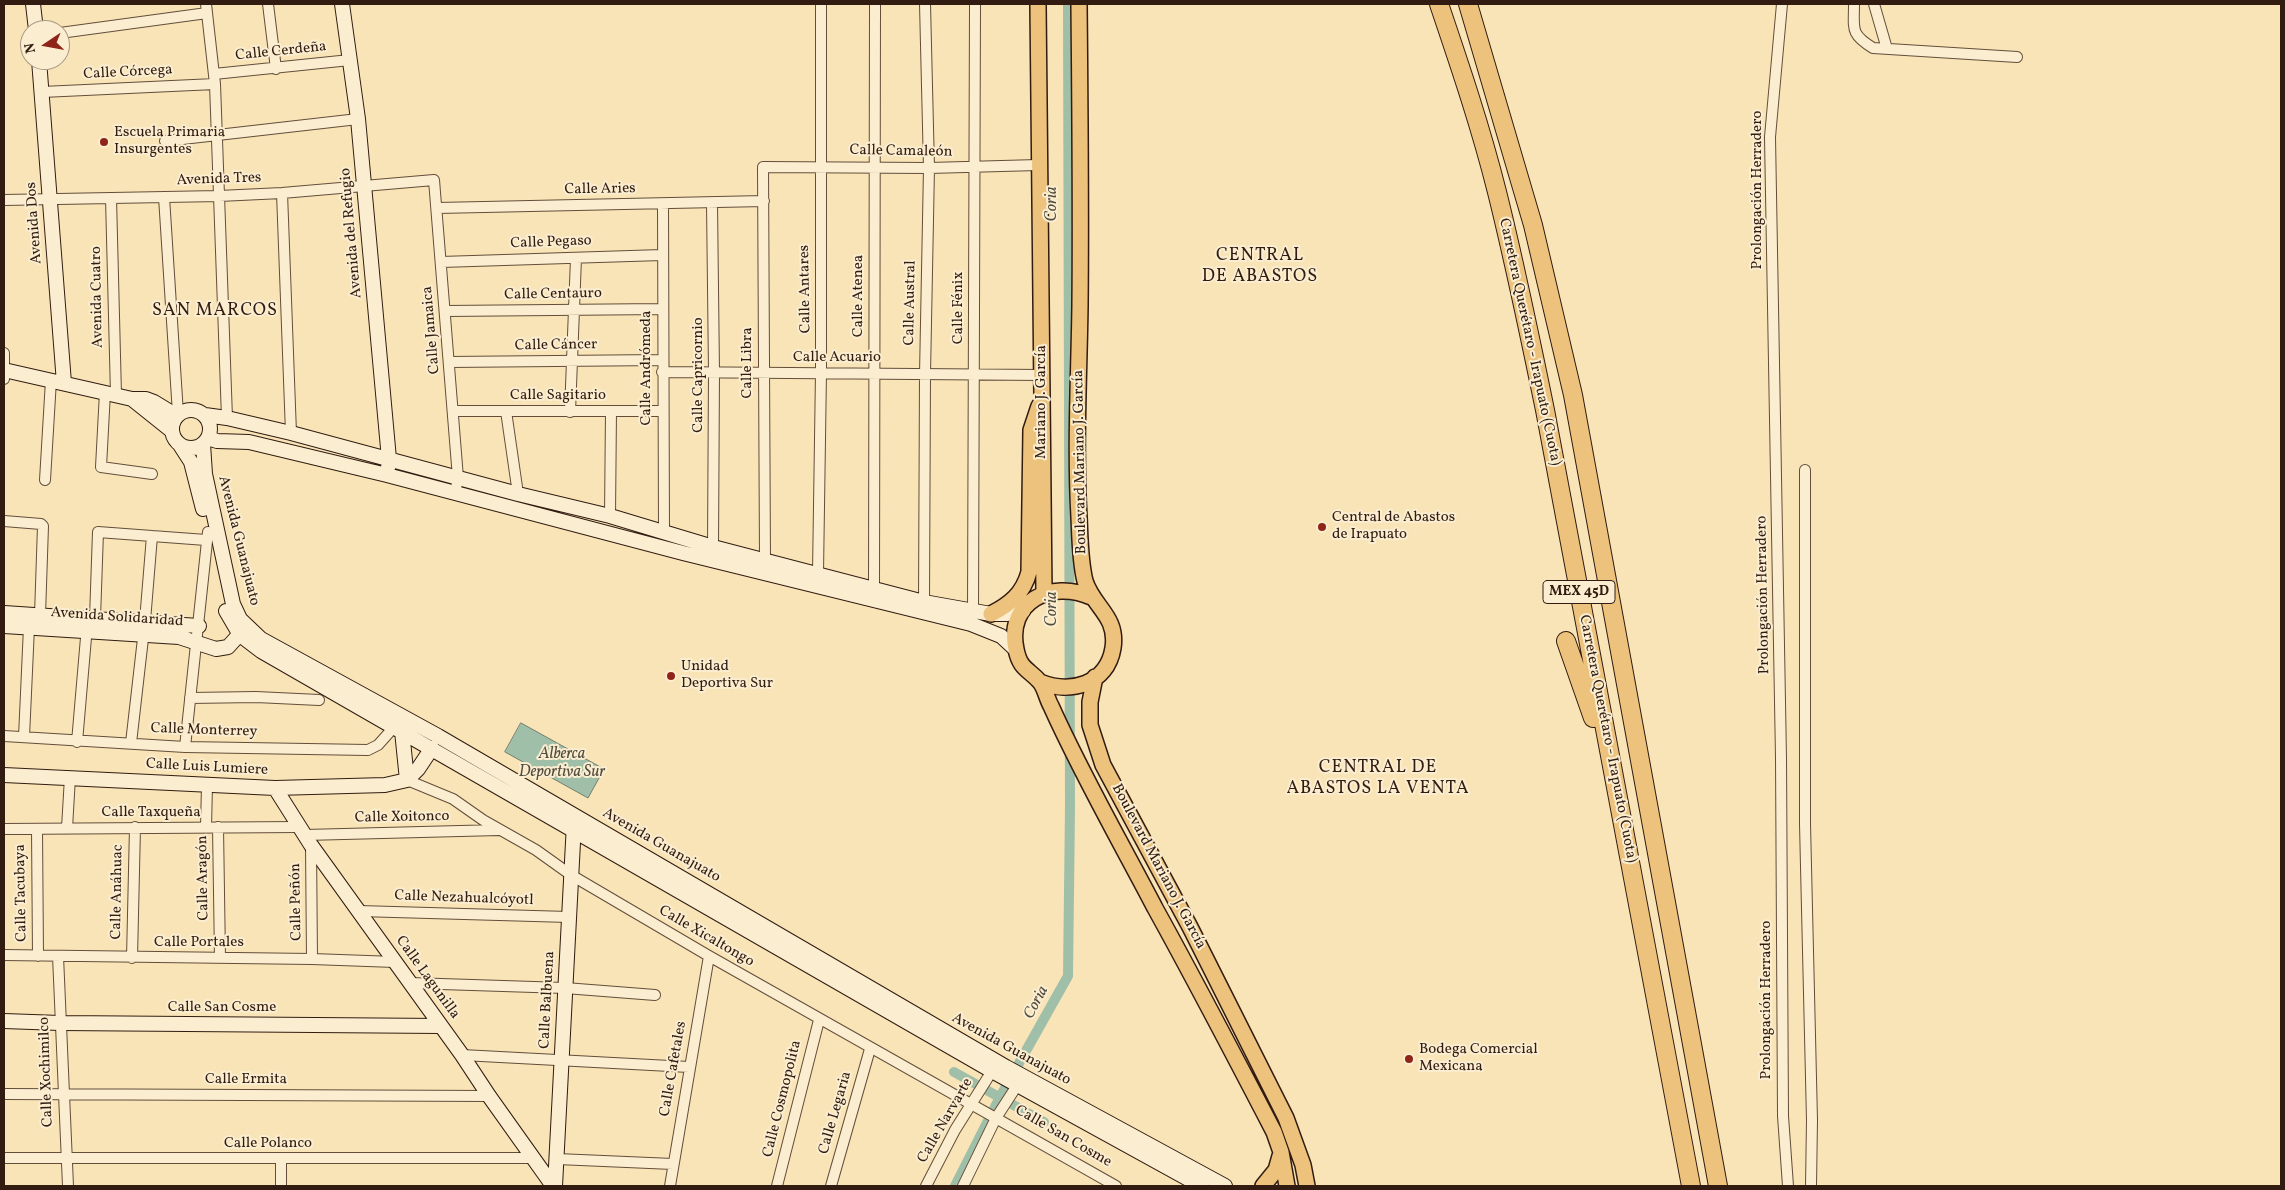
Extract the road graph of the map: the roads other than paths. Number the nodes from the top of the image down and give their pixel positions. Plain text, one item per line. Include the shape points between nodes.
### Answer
1 (33, 4) edge
2 (268, 4) edge
3 (342, 4) edge
4 (820, 4) edge
5 (875, 4) edge
6 (925, 4) edge
7 (975, 4) edge
8 (1038, 4) edge
9 (1079, 4) edge
10 (1439, 4) edge
11 (1468, 4) edge
12 (1782, 4) edge
13 (1854, 4) edge
14 (1874, 4) edge
15 (206, 9) edge
16 (35, 20) edge
17 (70, 31) edge
18 (1887, 49) junction
19 (2017, 57) dead end
20 (350, 60) junction
21 (276, 69) junction
22 (40, 70) edge
23 (215, 79) junction
24 (42, 92) junction
25 (358, 119) junction
26 (217, 137) junction
27 (165, 141) dead end
28 (1038, 165) junction
29 (763, 166) joint
30 (820, 166) junction
31 (874, 167) junction
32 (975, 167) junction
33 (928, 168) junction
34 (434, 180) joint
35 (364, 185) junction
36 (282, 193) junction
37 (219, 196) junction
38 (164, 197) junction
39 (49, 198) junction
40 (111, 198) junction
41 (4, 200) edge
42 (764, 201) junction
43 (712, 203) junction
44 (662, 204) junction
45 (437, 208) junction
46 (662, 255) junction
47 (576, 258) junction
48 (441, 262) junction
49 (662, 309) junction
50 (574, 310) junction
51 (445, 311) junction
52 (4, 353) edge
53 (662, 360) junction
54 (571, 361) junction
55 (449, 362) junction
56 (662, 372) junction
57 (714, 372) junction
58 (821, 372) junction
59 (4, 373) edge
60 (763, 373) junction
61 (874, 373) junction
62 (925, 374) junction
63 (974, 374) junction
64 (1043, 375) junction
65 (58, 382) junction
66 (110, 394) junction
67 (1043, 395) junction
68 (132, 399) junction
69 (611, 410) junction
70 (454, 411) junction
71 (506, 411) junction
72 (662, 411) junction
73 (570, 412) junction
74 (177, 415) junction
75 (205, 416) junction
76 (227, 418) junction
77 (172, 431) junction
78 (291, 433) junction
79 (206, 441) junction
80 (180, 445) junction
81 (389, 459) junction
82 (1805, 470) dead end
83 (152, 474) dead end
84 (387, 475) junction
85 (458, 478) junction
86 (45, 480) dead end
87 (497, 487) junction
88 (455, 493) junction
89 (518, 494) junction
90 (493, 504) junction
91 (610, 516) junction
92 (4, 521) edge
93 (664, 533) junction
94 (152, 536) junction
95 (207, 536) junction
96 (713, 547) junction
97 (764, 559) junction
98 (816, 579) junction
99 (874, 589) junction
100 (1051, 591) junction
101 (1084, 594) junction
102 (924, 602) junction
103 (1023, 611) junction
104 (973, 612) junction
105 (991, 614) junction
106 (40, 615) junction
107 (7, 619) edge
108 (90, 622) junction
109 (199, 626) junction
110 (30, 627) junction
111 (144, 628) junction
112 (244, 631) junction
113 (1566, 641) dead end
114 (197, 642) junction
115 (252, 644) junction
116 (228, 647) junction
117 (1016, 650) junction
118 (1089, 681) junction
119 (1047, 685) junction
120 (190, 698) junction
121 (319, 700) dead end
122 (398, 728) junction
123 (4, 736) edge
124 (24, 737) junction
125 (77, 742) junction
126 (130, 744) junction
127 (185, 747) junction
128 (432, 748) junction
129 (4, 775) edge
130 (70, 777) junction
131 (407, 780) junction
132 (207, 786) junction
133 (275, 788) junction
134 (1621, 814) junction
135 (574, 822) junction
136 (135, 827) junction
137 (206, 827) junction
138 (218, 827) junction
139 (67, 828) junction
140 (4, 829) edge
141 (37, 829) junction
142 (500, 830) junction
143 (305, 836) junction
144 (571, 875) junction
145 (359, 910) junction
146 (569, 917) junction
147 (4, 956) edge
148 (38, 956) junction
149 (58, 956) junction
150 (708, 956) junction
151 (132, 958) junction
152 (220, 958) junction
153 (312, 959) junction
154 (395, 962) junction
155 (410, 983) junction
156 (565, 988) junction
157 (655, 995) dead end
158 (819, 1020) junction
159 (4, 1021) edge
160 (60, 1023) junction
161 (441, 1026) junction
162 (870, 1049) junction
163 (462, 1055) junction
164 (562, 1059) junction
165 (689, 1067) junction
166 (995, 1073) junction
167 (1016, 1084) junction
168 (63, 1093) junction
169 (4, 1094) edge
170 (489, 1096) junction
171 (973, 1103) junction
172 (996, 1115) junction
173 (1280, 1152) junction
174 (4, 1158) edge
175 (66, 1158) junction
176 (533, 1158) junction
177 (281, 1159) junction
178 (556, 1160) junction
179 (673, 1164) junction
180 (68, 1186) edge
181 (281, 1186) edge
182 (554, 1186) edge
183 (670, 1186) edge
184 (777, 1186) edge
185 (831, 1186) edge
186 (926, 1186) edge
187 (963, 1186) edge
188 (1116, 1186) edge
189 (1201, 1186) edge
190 (1225, 1186) edge
191 (1263, 1186) edge
192 (1287, 1186) edge
193 (1307, 1186) edge
194 (1692, 1186) edge
195 (1718, 1186) edge
196 (1788, 1186) edge
197 (1811, 1186) edge

1 - 16 street
2 - 21 street
3 - 20 street, Avenida del Refugio
4 - 30 street, Calle Antares
5 - 31 street, Calle Atenea
6 - 33 street, Calle Austral
7 - 32 street, Calle Fénix
8 - 28 main road, Mariano J. García
9 - 101 main road, Boulevard Mariano J. García via 1078,516
10 - 134 highway, Carretera Querétaro - Irapuato (Cuota) / MEX 45D via 1472,102 1518,285 1547,419
11 - 195 highway, Carretera Querétaro - Irapuato (Cuota) / MEX 45D via 1533,225 1573,395
12 - 196 street, Prolongación Herradero via 1770,137 1782,758 1782,1116
13 - 18 street via 1858,39 1873,48
14 - 18 street
15 - 17 street
15 - 23 street
18 - 19 street
20 - 21 street, Calle Cerdeña
20 - 25 street, Avenida del Refugio
21 - 23 street, Calle Cerdeña
22 - 24 street, Avenida Dos
23 - 24 street, Calle Córcega
23 - 26 street
24 - 39 street, Avenida Dos
25 - 26 street
25 - 35 street, Avenida del Refugio
26 - 27 street
26 - 37 street
28 - 32 street, Calle Camaleón
28 - 64 main road, Mariano J. García
29 - 30 street, Calle Camaleón
29 - 42 street, Calle Libra
30 - 31 street, Calle Camaleón
30 - 58 street, Calle Antares
31 - 33 street, Calle Camaleón
31 - 61 street, Calle Atenea
32 - 33 street, Calle Camaleón
32 - 63 street, Calle Fénix
33 - 62 street, Calle Austral
34 - 35 street, Avenida Tres
34 - 45 street, Calle Jamaica
35 - 36 street, Avenida Tres
35 - 81 street, Avenida del Refugio
36 - 37 street, Avenida Tres
36 - 78 street
37 - 38 street, Avenida Tres
37 - 76 street
38 - 40 street, Avenida Tres
38 - 74 street
39 - 40 street, Avenida Tres
39 - 41 street, Avenida Tres
39 - 65 street, Avenida Dos
40 - 66 street, Avenida Cuatro
42 - 43 street, Calle Aries
42 - 60 street, Calle Libra
43 - 44 street, Calle Aries
43 - 57 street, Calle Capricornio
44 - 45 street, Calle Aries
44 - 46 street, Calle Andrómeda
45 - 48 street, Calle Jamaica
46 - 47 street, Calle Pegaso
46 - 49 street, Calle Andrómeda
47 - 48 street, Calle Pegaso
47 - 50 street
48 - 51 street, Calle Jamaica
49 - 50 street, Calle Centauro
49 - 53 street, Calle Andrómeda
50 - 51 street, Calle Centauro
50 - 54 street
51 - 55 street, Calle Jamaica
52 - 59 street
53 - 54 street, Calle Cáncer
53 - 56 street, Calle Andrómeda
54 - 55 street, Calle Cáncer
54 - 73 street
55 - 70 street, Calle Jamaica
56 - 57 street, Calle Acuario
56 - 72 street, Calle Andrómeda
57 - 60 street, Calle Acuario
57 - 96 street, Calle Capricornio
58 - 60 street, Calle Acuario
58 - 61 street, Calle Acuario
58 - 98 street, Calle Antares
59 - 65 street
60 - 97 street, Calle Libra
61 - 62 street, Calle Acuario
61 - 99 street, Calle Atenea
62 - 63 street, Calle Acuario
62 - 102 street, Calle Austral
63 - 64 street, Calle Acuario
63 - 104 street, Calle Fénix
64 - 67 main road, Mariano J. García
65 - 66 street
65 - 86 street
66 - 68 street
66 - 83 street, Avenida Cuatro via 101,467
67 - 100 main road, Mariano J. García via 1042,533
67 - 105 main road via 1031,430 1029,572 1026,585 1008,605
68 - 74 street via 146,399
68 - 77 street
69 - 72 street, Calle Sagitario
69 - 73 street, Calle Sagitario
69 - 91 street
70 - 71 street, Calle Sagitario
70 - 85 street, Calle Jamaica
71 - 73 street, Calle Sagitario
71 - 89 street
72 - 93 street, Calle Andrómeda
74 - 75 street via 192,409
74 - 77 street
75 - 76 street
75 - 79 street via 210,426
76 - 78 street
77 - 80 street
78 - 81 street
79 - 80 street via 192,448
79 - 84 street via 249,442
79 - 112 street, Avenida Guanajuato via 204,474 233,604
80 - 95 street, Avenida Guanajuato via 191,462
81 - 84 street, Avenida del Refugio
81 - 85 street
82 - 197 street via 1805,824
84 - 88 street
85 - 87 street
85 - 88 street, Calle Jamaica
87 - 89 street
87 - 90 street
88 - 90 street
89 - 91 street
90 - 98 street
91 - 93 street
92 - 106 street via 43,526
93 - 96 street
94 - 95 street
94 - 108 street via 98,532
94 - 111 street
95 - 109 street
95 - 112 street, Avenida Guanajuato via 226,612
96 - 97 street
97 - 98 street
98 - 99 street
98 - 117 street via 971,624 1001,636
99 - 102 street
100 - 101 main road
100 - 103 main road via 1032,600
101 - 118 main road, Boulevard Mariano J. García via 1102,607 1110,620 1113,634 1108,662
102 - 104 street
103 - 105 street
103 - 117 main road via 1014,637
104 - 105 street
106 - 107 street, Avenida Solidaridad
106 - 108 street, Avenida Solidaridad
107 - 110 street, Avenida Solidaridad
108 - 110 street, Avenida Solidaridad
108 - 111 street, Avenida Solidaridad
108 - 125 street
109 - 111 street, Avenida Solidaridad
109 - 114 street
110 - 124 street
111 - 114 street, Avenida Solidaridad
111 - 126 street
112 - 115 street, Avenida Guanajuato
112 - 116 street
112 - 135 street, Avenida Guanajuato via 438,736
113 - 134 highway via 1587,697
114 - 116 street, Avenida Solidaridad via 216,649
114 - 120 street
115 - 116 street, Avenida Solidaridad
115 - 122 street, Avenida Guanajuato
117 - 119 main road via 1024,669
118 - 119 main road via 1068,688
118 - 193 main road, Boulevard Mariano J. García via 1090,725 1103,765 1190,927 1286,1118 1296,1141
119 - 173 main road, Boulevard Mariano J. García via 1058,722 1081,770 1265,1114
120 - 121 street
120 - 127 street
122 - 127 street, Calle Monterrey via 368,750
122 - 128 street, Avenida Guanajuato
122 - 131 street
123 - 124 street, Calle Monterrey
124 - 125 street, Calle Monterrey
125 - 126 street, Calle Monterrey
126 - 127 street, Calle Monterrey
128 - 131 street
128 - 135 street, Avenida Guanajuato
129 - 130 street, Calle Luis Lumiere
130 - 132 street, Calle Luis Lumiere
130 - 139 street
131 - 133 street, Calle Luis Lumiere via 385,785
131 - 142 street, Calle Xicaltongo via 453,799
132 - 133 street, Calle Luis Lumiere
132 - 137 street
133 - 143 street, Calle Lagunilla
134 - 194 highway, Carretera Querétaro - Irapuato (Cuota) / MEX 45D
135 - 144 street, Calle Balbuena
135 - 166 street, Avenida Guanajuato
136 - 137 street, Calle Taxqueña
136 - 139 street, Calle Taxqueña
136 - 151 street, Calle Anáhuac
137 - 138 street, Calle Taxqueña
138 - 143 street, Calle Taxqueña
138 - 152 street, Calle Aragón
139 - 141 street, Calle Taxqueña
140 - 141 street, Calle Taxqueña
141 - 148 street, Calle Tacubaya
142 - 143 street, Calle Xoitonco
142 - 144 street, Calle Xicaltongo
143 - 145 street, Calle Lagunilla
143 - 153 street, Calle Peñón
144 - 146 street, Calle Balbuena
144 - 150 street, Calle Xicaltongo
145 - 146 street, Calle Nezahualcóyotl
145 - 154 street, Calle Lagunilla
146 - 156 street, Calle Balbuena
147 - 148 street, Calle Portales
148 - 149 street, Calle Portales
149 - 151 street, Calle Portales
149 - 160 street, Calle Xochimilco
150 - 158 street, Calle Xicaltongo
150 - 165 street, Calle Cafetales
151 - 152 street, Calle Portales
152 - 153 street, Calle Portales
153 - 154 street, Calle Portales
154 - 155 street, Calle Lagunilla
155 - 156 street
155 - 161 street, Calle Lagunilla
156 - 157 street
156 - 164 street, Calle Balbuena
158 - 162 street, Calle Xicaltongo
158 - 184 street, Calle Cosmopolita
159 - 160 street, Calle San Cosme
160 - 161 street, Calle San Cosme
160 - 168 street, Calle Xochimilco
161 - 163 street, Calle Lagunilla
162 - 171 street, Calle Xicaltongo
162 - 185 street, Calle Legaria
163 - 164 street
163 - 170 street, Calle Lagunilla
164 - 165 street
164 - 178 street, Calle Balbuena
165 - 179 street, Calle Cafetales
166 - 167 street, Avenida Guanajuato
166 - 171 street, Calle Narvarte
167 - 172 street
167 - 189 street, Avenida Guanajuato
167 - 190 street, Avenida Guanajuato
168 - 169 street, Calle Ermita
168 - 170 street, Calle Ermita
168 - 175 street, Calle Xochimilco
170 - 176 street, Calle Lagunilla
171 - 172 street, Calle Xicaltongo
171 - 186 street, Calle Narvarte
172 - 187 street
172 - 188 street, Calle San Cosme
173 - 191 main road via 1276,1170
173 - 192 main road, Boulevard Mariano J. García
174 - 175 street, Calle Polanco
175 - 177 street, Calle Polanco
175 - 180 street, Calle Xochimilco
176 - 177 street, Calle Polanco
176 - 182 street, Calle Lagunilla
177 - 181 street
178 - 179 street
178 - 182 street, Calle Balbuena
179 - 183 street, Calle Cafetales

